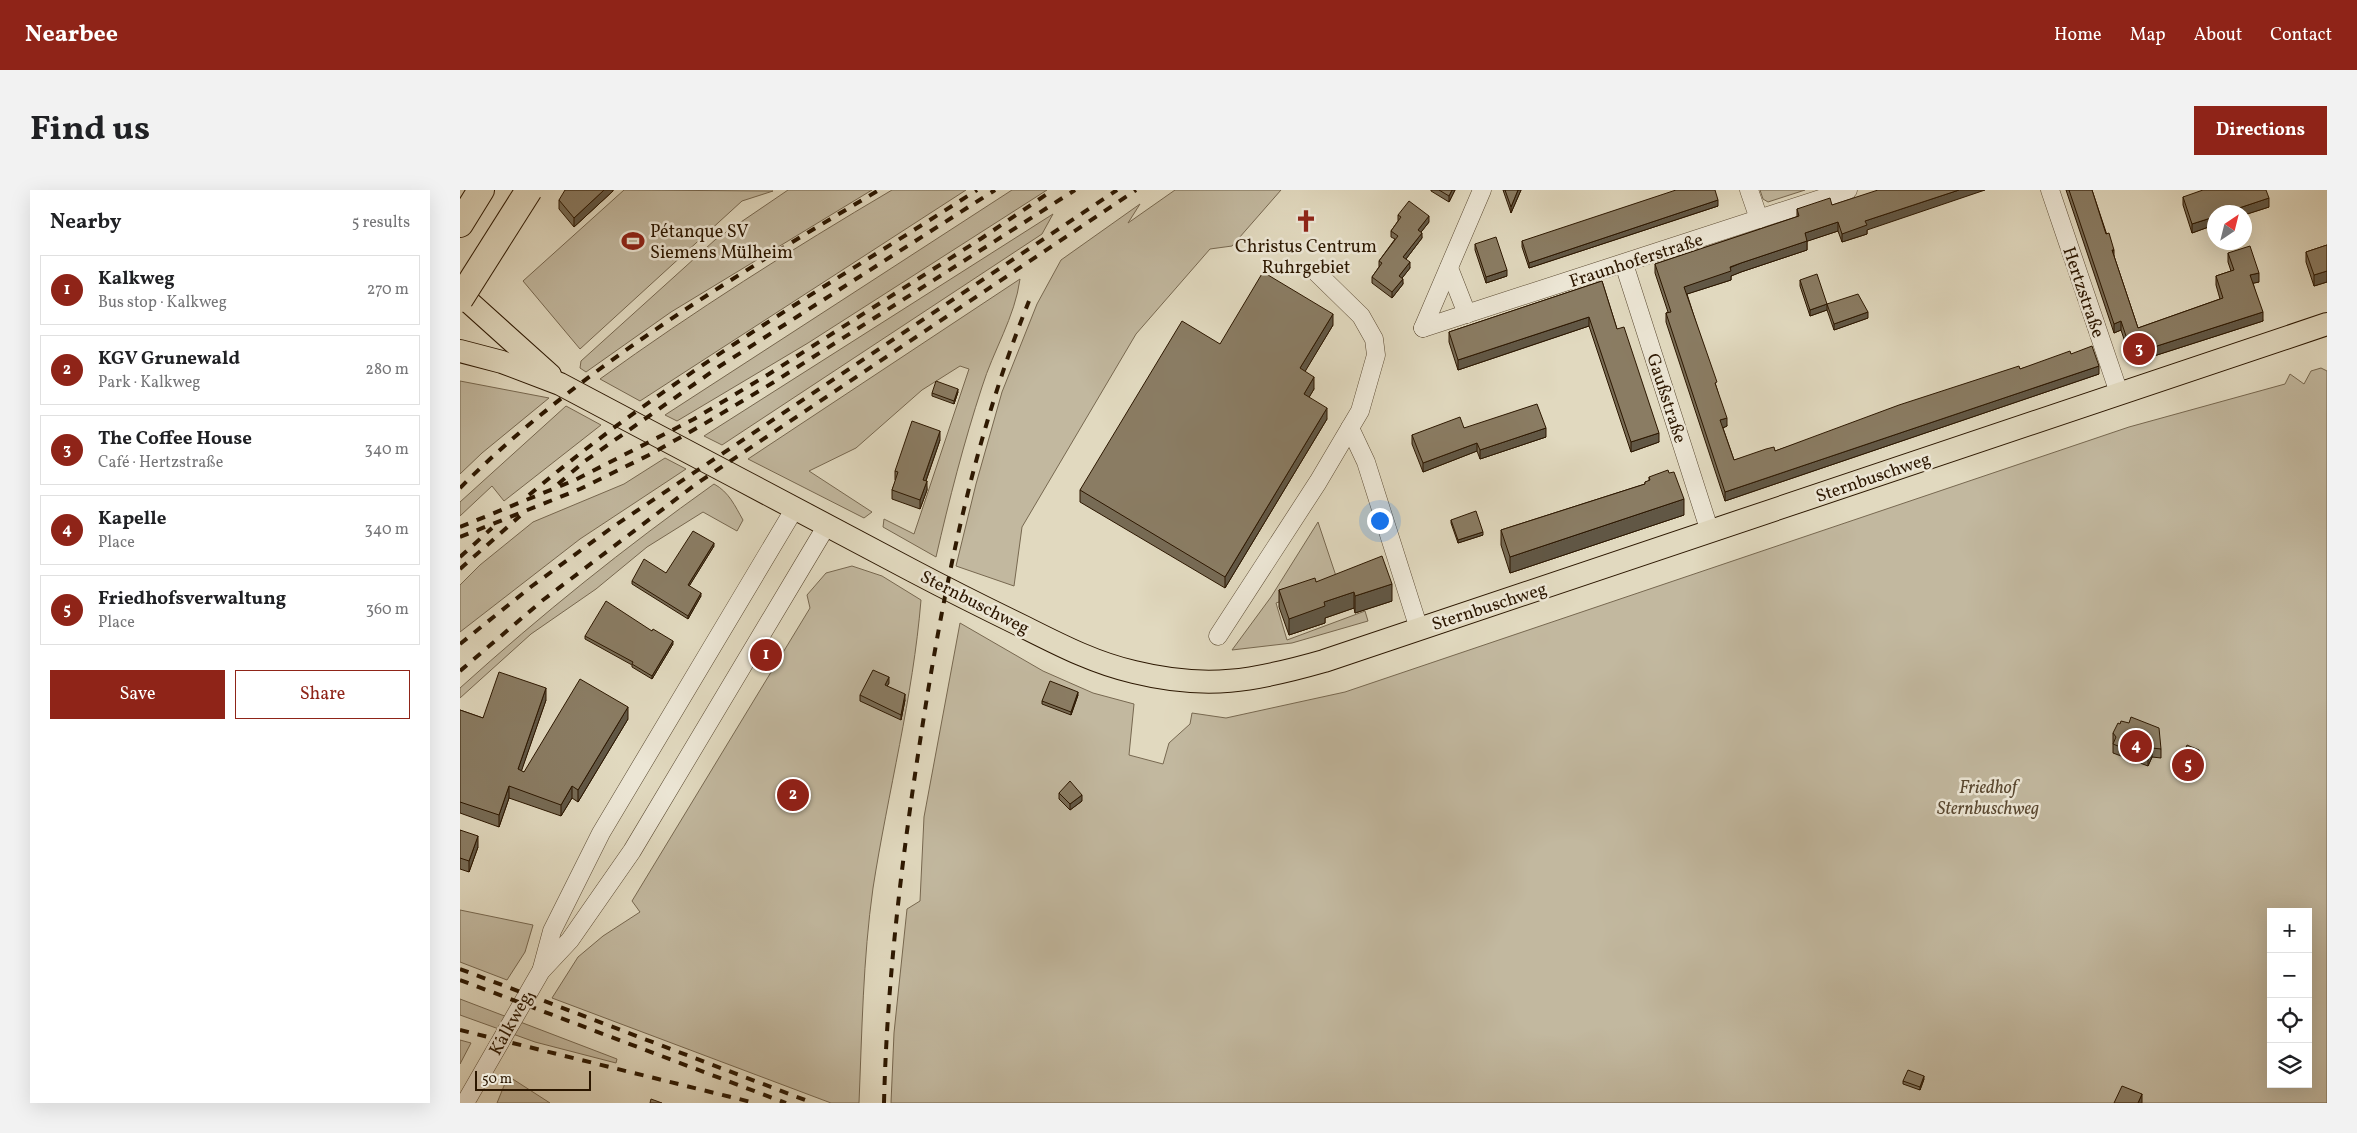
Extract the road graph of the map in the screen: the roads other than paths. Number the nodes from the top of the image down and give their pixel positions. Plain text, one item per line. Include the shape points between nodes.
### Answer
1 (481, 190) edge
2 (529, 190) edge
3 (1482, 190) edge
4 (1749, 190) edge
5 (1848, 190) edge
6 (2050, 190) edge
7 (1759, 219) junction
8 (460, 224) edge
9 (1624, 264) junction
10 (1449, 268) junction
11 (1317, 273) dead end
12 (460, 294) edge
13 (460, 300) edge
14 (460, 311) edge
15 (1467, 314) junction
16 (493, 323) junction
17 (2327, 324) edge
18 (460, 351) edge
19 (560, 384) junction
20 (2119, 393) junction
21 (1350, 428) junction
22 (795, 508) junction
23 (827, 524) junction
24 (1710, 532) junction
25 (1419, 629) junction
26 (1218, 636) dead end
27 (541, 971) junction
28 (464, 1103) edge

1 - 8 highway
2 - 13 highway, bridge
3 - 10 street
4 - 7 street
5 - 7 street, Fraunhoferstraße
6 - 20 street, Hertzstraße
7 - 9 street, Fraunhoferstraße
9 - 15 street, Fraunhoferstraße
9 - 24 street, Gaußstraße
10 - 15 street
10 - 15 street, Fraunhoferstraße via 1423,328
11 - 21 street via 1361,316 1374,339 1376,355 1360,411
12 - 16 main road, Sternbuschweg
14 - 16 main road, Sternbuschweg
16 - 19 main road, Sternbuschweg
17 - 20 main road, Sternbuschweg
18 - 19 main road, Sternbuschweg via 502,362
19 - 22 main road, Sternbuschweg
20 - 24 main road, Sternbuschweg
21 - 25 street, Sternbuschweg via 1366,462
21 - 26 street
22 - 23 main road, Sternbuschweg
22 - 27 street, Kalkweg via 601,833 552,931
23 - 25 main road, Sternbuschweg via 1055,643 1107,665 1165,678 1224,683 1272,676
23 - 27 street, Kalkweg via 632,851 570,940
24 - 25 main road, Sternbuschweg
27 - 28 street, Kalkweg

